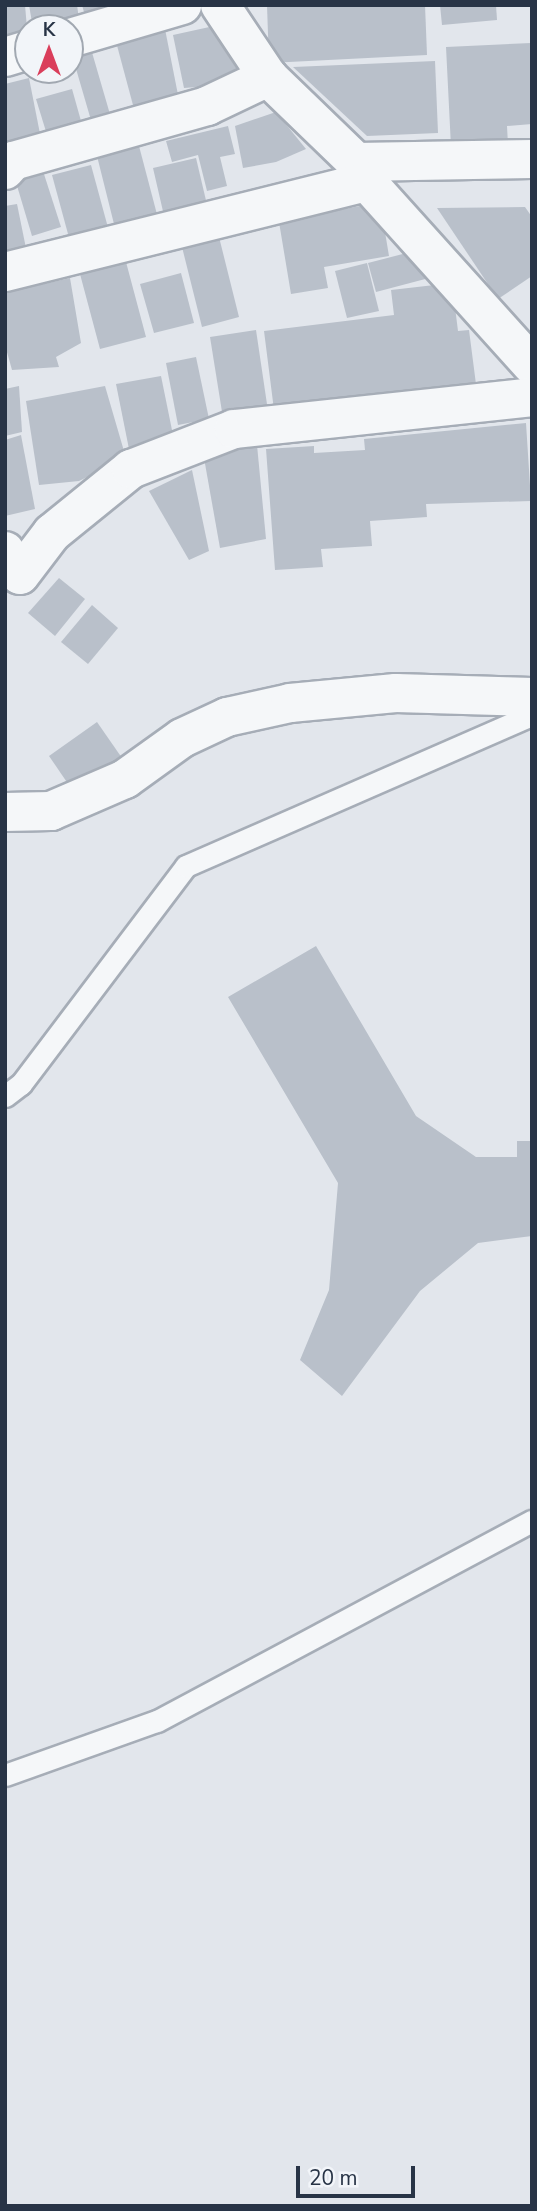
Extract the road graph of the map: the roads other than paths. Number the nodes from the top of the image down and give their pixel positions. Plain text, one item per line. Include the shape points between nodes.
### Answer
1 (182, 5) edge
2 (220, 5) edge
3 (84, 34) edge
4 (268, 77) junction
5 (532, 159) edge
6 (5, 170) edge
7 (362, 172) junction
8 (5, 272) edge
9 (532, 365) edge
10 (532, 397) edge
11 (5, 551) edge
12 (532, 697) edge
13 (532, 715) edge
14 (5, 812) edge
15 (5, 1096) edge
16 (532, 1521) edge
17 (5, 1775) edge

1 - 3 street
2 - 4 street
4 - 6 street via 207,106 13,161
4 - 7 street
5 - 7 street
7 - 8 street
7 - 9 street
10 - 11 street via 234,429 131,469 52,533 20,575
12 - 14 street via 396,693 290,703 227,717 182,738 125,779 51,811
13 - 15 lane via 186,866 20,1084
16 - 17 lane via 158,1721

